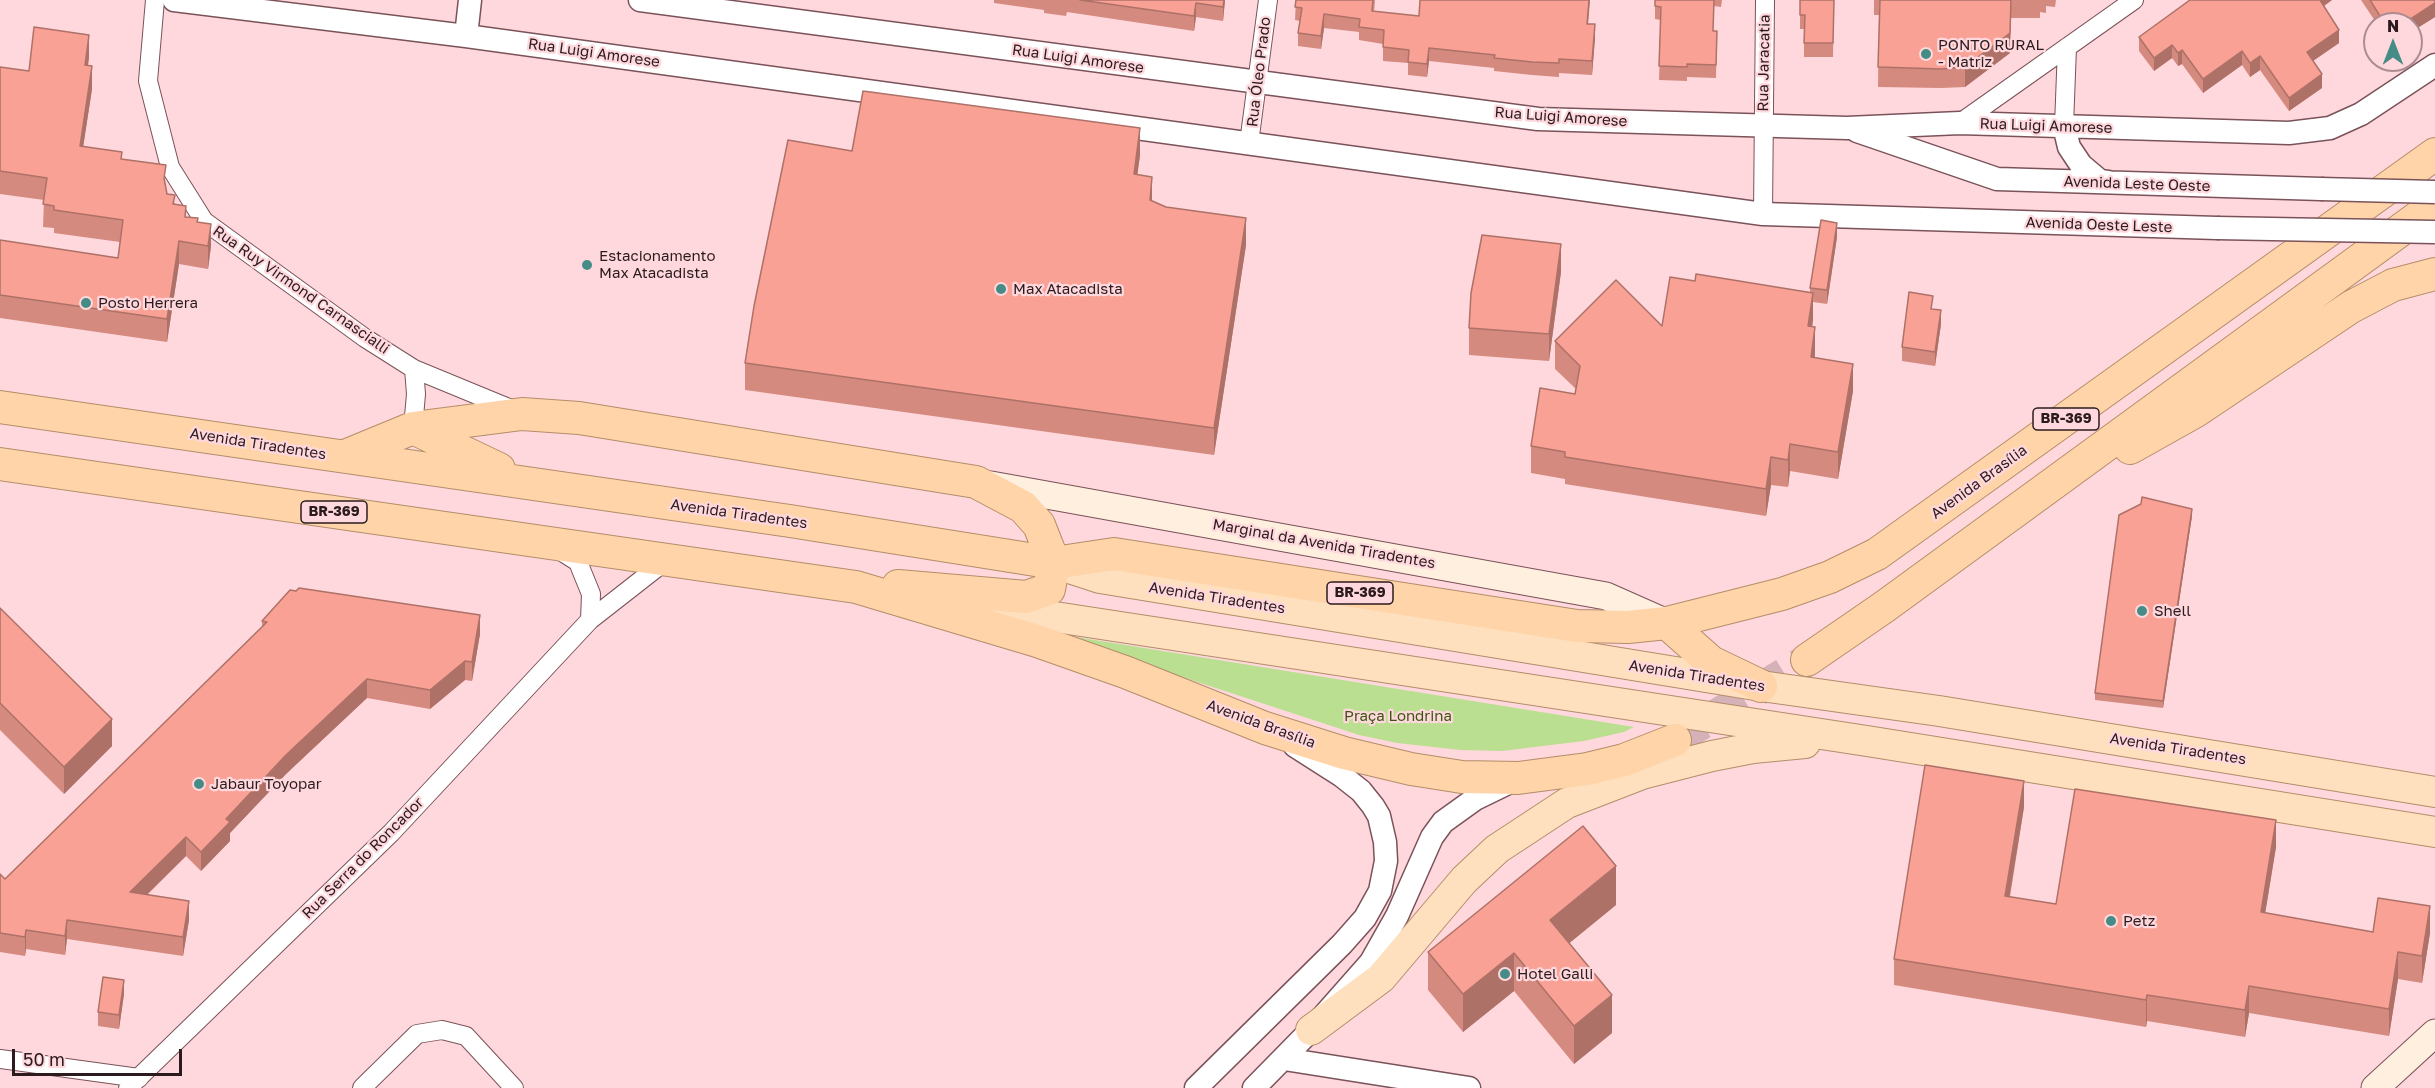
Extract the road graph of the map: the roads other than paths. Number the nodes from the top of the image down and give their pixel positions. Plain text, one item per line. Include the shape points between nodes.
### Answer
1 (155, 0) edge
2 (174, 0) edge
3 (470, 0) edge
4 (640, 0) edge
5 (1268, 0) edge
6 (1765, 0) edge
7 (2134, 0) edge
8 (717, 6) edge
9 (466, 36) junction
10 (2067, 47) junction
11 (2435, 65) edge
12 (1257, 83) junction
13 (1960, 123) junction
14 (1763, 125) junction
15 (2064, 126) junction
16 (1847, 128) junction
17 (1249, 143) junction
18 (2435, 154) edge
19 (2122, 183) junction
20 (2435, 192) edge
21 (2435, 206) edge
22 (1763, 214) junction
23 (2435, 232) edge
24 (2435, 274) edge
25 (414, 369) junction
26 (0, 407) edge
27 (522, 414) junction
28 (413, 428) junction
29 (344, 457) junction
30 (0, 464) edge
31 (976, 482) junction
32 (528, 483) junction
33 (2002, 519) junction
34 (548, 543) junction
35 (668, 559) junction
36 (1054, 563) junction
37 (856, 587) junction
38 (590, 620) junction
39 (1667, 623) junction
40 (1808, 660) tunnel mouth
41 (1761, 686) junction
42 (1939, 711) junction
43 (1265, 728) junction
44 (1675, 740) tunnel mouth
45 (1858, 740) junction
46 (1518, 778) junction
47 (2435, 792) edge
48 (2435, 832) edge
49 (1311, 1030) junction
50 (2435, 1033) edge
51 (0, 1059) edge
52 (1284, 1059) junction
53 (133, 1083) edge
54 (362, 1088) edge
55 (514, 1088) edge
56 (1196, 1088) edge
57 (1254, 1088) edge
58 (1469, 1088) edge
59 (2375, 1088) edge

1 - 25 street, Rua Ruy Virmond Carnascialli via 148,81 170,167 204,221
2 - 9 street, Rua Luigi Amorese
3 - 9 street
4 - 8 street, Rua Luigi Amorese
5 - 12 street, Rua Óleo Prado
6 - 14 street, Rua Jaracatia
7 - 10 street
8 - 12 street, Rua Luigi Amorese
9 - 17 street, Rua Luigi Amorese
10 - 13 street
10 - 15 street
11 - 15 street, Rua Luigi Amorese via 2361,114 2330,128 2289,133
12 - 14 street, Rua Luigi Amorese via 1538,118
12 - 17 street, Rua Óleo Prado
13 - 15 street, Rua Luigi Amorese
13 - 16 street, Rua Luigi Amorese
14 - 16 street, Rua Luigi Amorese
14 - 22 street, Rua Jaracatia
15 - 19 street via 2068,147 2081,165 2100,181
16 - 19 street, Avenida Leste Oeste via 1998,179
17 - 22 street, Rua Luigi Amorese
18 - 39 highway, Avenida Brasília / BR-369 via 1877,554 1782,594
19 - 20 street, Avenida Leste Oeste, bridge
21 - 33 highway, BR-369
22 - 23 street, Avenida Oeste Leste, bridge
24 - 33 highway via 2394,285 2351,307 2196,411
25 - 27 street, Rua Ruy Virmond Carnascialli
25 - 28 street
26 - 29 highway, Avenida Tiradentes / BR-369
27 - 28 highway
27 - 31 highway via 579,418
28 - 29 highway
28 - 32 highway
29 - 32 highway, Avenida Tiradentes / BR-369
30 - 34 highway, BR-369
31 - 36 highway via 1023,507 1039,525
31 - 39 main road, Marginal da Avenida Tiradentes via 1606,596
32 - 36 highway, Avenida Tiradentes / BR-369
33 - 40 highway, BR-369
34 - 35 highway, BR-369
34 - 38 street via 578,562 591,594
35 - 37 highway, BR-369
35 - 38 street, Rua Serra do Roncador
36 - 37 highway via 1049,589 1026,597 883,585
36 - 39 highway, BR-369 via 1114,554 1577,627
36 - 41 main road, Avenida Tiradentes via 1100,578
37 - 43 highway, Avenida Brasília / BR-369 via 1059,649
37 - 45 main road
38 - 53 street, Rua Serra do Roncador via 391,833
39 - 41 highway via 1711,662
41 - 42 main road, Avenida Tiradentes
42 - 45 main road via 1893,716
42 - 47 main road, Avenida Tiradentes
43 - 46 highway, Avenida Brasília / BR-369 via 1411,769 1462,777
43 - 56 street via 1361,791 1378,816 1386,861 1380,891 1365,918
44 - 46 highway, Avenida Brasília / BR-369 via 1624,760 1587,769
45 - 48 main road
45 - 49 main road via 1753,748 1712,756 1642,774 1567,802 1497,849 1464,879 1381,978
46 - 49 street via 1475,799 1443,822 1371,962
49 - 52 street
50 - 59 main road
51 - 53 street
52 - 57 street
52 - 58 street
54 - 55 street via 417,1034 442,1030 466,1036

